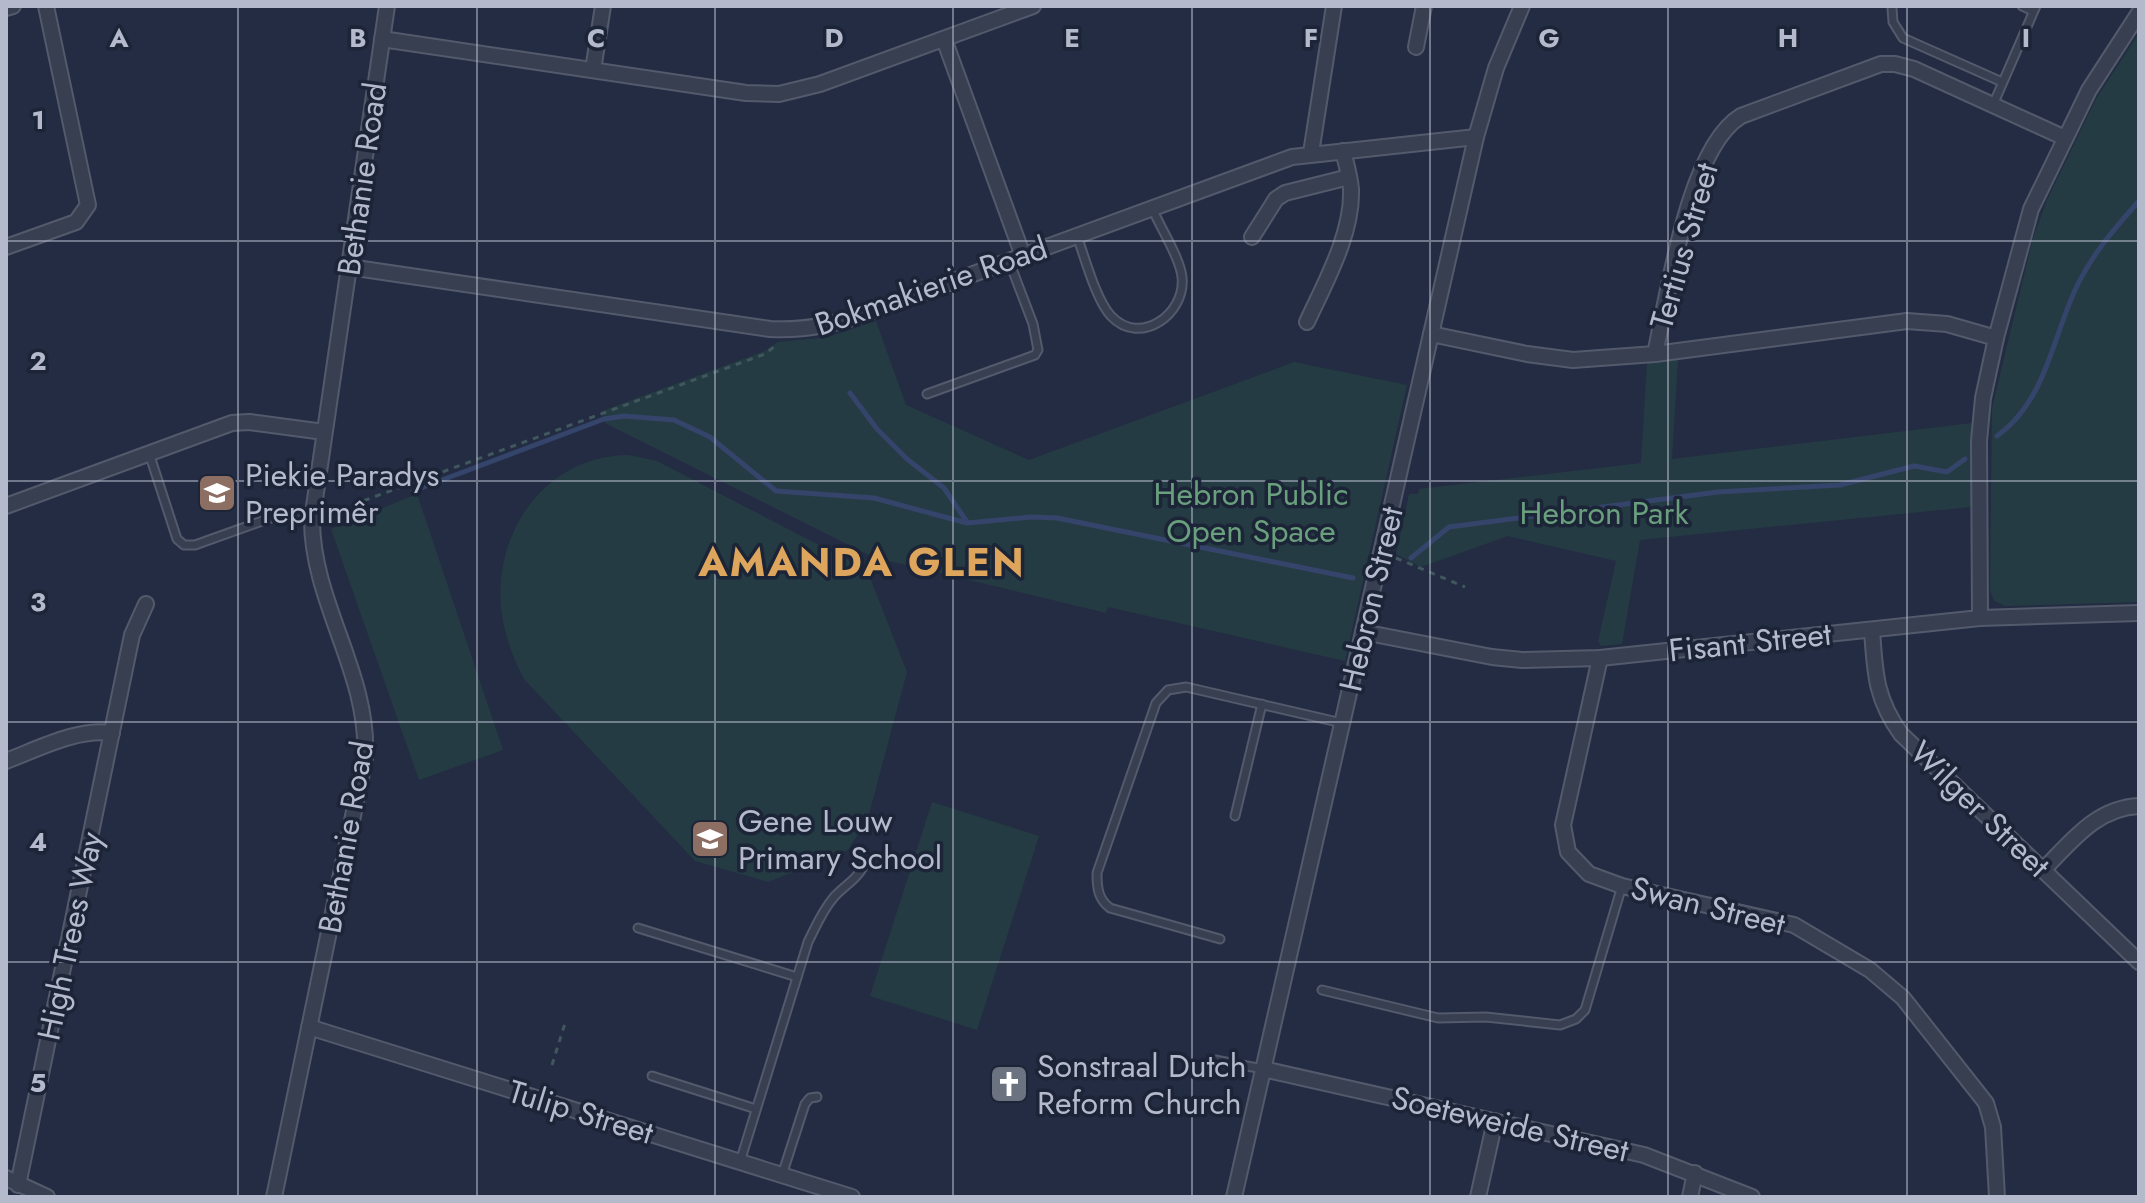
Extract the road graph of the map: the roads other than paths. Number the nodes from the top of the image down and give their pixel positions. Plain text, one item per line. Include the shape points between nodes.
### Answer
1 (13, 6) edge
2 (46, 6) edge
3 (387, 6) edge
4 (603, 6) edge
5 (1033, 6) edge
6 (1334, 6) edge
7 (1424, 6) edge
8 (1522, 6) edge
9 (2022, 6) edge
10 (6, 8) edge
11 (1892, 8) dead end
12 (2034, 9) edge
13 (2139, 13) edge
14 (382, 39) junction
15 (944, 39) junction
16 (1416, 47) dead end
17 (593, 70) junction
18 (2002, 82) junction
19 (1993, 105) junction
20 (1476, 137) junction
21 (2065, 138) junction
22 (1343, 151) junction
23 (1311, 153) junction
24 (1349, 177) junction
25 (1152, 208) junction
26 (1077, 236) junction
27 (1252, 237) dead end
28 (6, 247) edge
29 (1016, 258) junction
30 (349, 267) junction
31 (1307, 322) dead end
32 (1431, 334) junction
33 (1996, 338) junction
34 (1655, 354) junction
35 (927, 394) dead end
36 (324, 432) junction
37 (149, 452) junction
38 (6, 506) edge
39 (312, 517) junction
40 (146, 604) dead end
41 (2139, 613) edge
42 (1980, 618) junction
43 (1872, 630) junction
44 (1363, 632) junction
45 (1600, 658) junction
46 (1262, 704) junction
47 (1343, 723) junction
48 (112, 733) junction
49 (6, 761) edge
50 (2139, 806) edge
51 (1235, 816) dead end
52 (867, 859) dead end
53 (2043, 870) junction
54 (1622, 886) junction
55 (638, 928) dead end
56 (1220, 939) dead end
57 (2139, 962) edge
58 (797, 977) junction
59 (1322, 990) dead end
60 (309, 1027) junction
61 (1215, 1060) dead end
62 (1263, 1069) junction
63 (652, 1076) dead end
64 (817, 1097) dead end
65 (756, 1109) junction
66 (1495, 1121) junction
67 (740, 1162) junction
68 (1695, 1173) junction
69 (782, 1175) junction
70 (12, 1182) edge
71 (47, 1197) edge
72 (274, 1197) edge
73 (852, 1197) edge
74 (1234, 1197) edge
75 (1478, 1197) edge
76 (1690, 1197) edge
77 (1752, 1197) edge
78 (1997, 1197) edge

1 - 10 street
2 - 28 street via 87,209 76,222
3 - 14 street, Bethanie Road
4 - 17 street
5 - 15 street
6 - 23 street
7 - 16 street
8 - 20 street, Hebron Street
9 - 12 lane
11 - 18 lane via 1895,28 1903,38
12 - 18 lane
13 - 21 street
14 - 17 street
14 - 30 street, Bethanie Road
15 - 17 street via 779,94
15 - 29 street
18 - 19 lane
19 - 21 street, Tertius Street
19 - 34 street, Tertius Street via 1904,65 1888,63 1734,120 1713,146 1695,184
20 - 22 street, Bokmakierie Road
20 - 32 street, Hebron Street
21 - 33 street via 2031,209
22 - 23 street, Bokmakierie Road
22 - 24 street
23 - 25 street, Bokmakierie Road
24 - 27 street via 1285,193
24 - 31 street via 1350,203 1339,252
25 - 26 street, Bokmakierie Road
25 - 26 lane via 1182,279 1178,302 1156,325 1133,328 1113,318
26 - 29 street, Bokmakierie Road
29 - 30 street, Bokmakierie Road via 840,323 784,330
29 - 35 lane via 1038,345 1035,355
30 - 36 street, Bethanie Road
32 - 34 street via 1555,358
32 - 44 street, Hebron Street
33 - 34 street via 1947,324 1907,321
33 - 42 street via 1979,441
36 - 37 street via 238,422
36 - 39 street, Bethanie Road
37 - 38 street
37 - 39 lane via 177,539 184,545 279,515
39 - 60 street, Bethanie Road via 315,560 360,697 367,737
40 - 48 street, High Trees Way via 132,635
41 - 42 street, Fisant Street
42 - 43 street, Fisant Street
43 - 45 street, Fisant Street
43 - 53 street, Wilger Street via 1876,684 1887,715
44 - 45 street, Fisant Street via 1492,657
44 - 47 street, Hebron Street
45 - 54 street, Swan Street via 1563,834 1580,867
46 - 47 lane
46 - 51 lane
46 - 56 lane via 1186,687 1162,695 1097,873 1099,895 1110,908
47 - 62 street, Hebron Street
48 - 49 street via 98,731 59,741
48 - 70 street, High Trees Way
50 - 53 street via 2093,821
52 - 58 lane via 860,874 820,915
53 - 57 street, Wilger Street
54 - 59 lane via 1585,1010 1571,1022 1438,1018
54 - 78 street, Swan Street via 1794,925 1870,970 1903,998 1986,1103 1993,1127
55 - 58 lane
58 - 65 lane
60 - 67 street, Tulip Street
60 - 72 street, Bethanie Road
61 - 62 lane
62 - 66 street, Soeteweide Street
62 - 74 street, Hebron Street
63 - 65 lane
64 - 69 lane via 805,1104
65 - 67 lane
66 - 68 street, Soeteweide Street via 1644,1155
66 - 75 street
67 - 69 street, Tulip Street
68 - 76 street
68 - 77 street, Soeteweide Street
69 - 73 street, Tulip Street
70 - 71 street, High Trees Way

